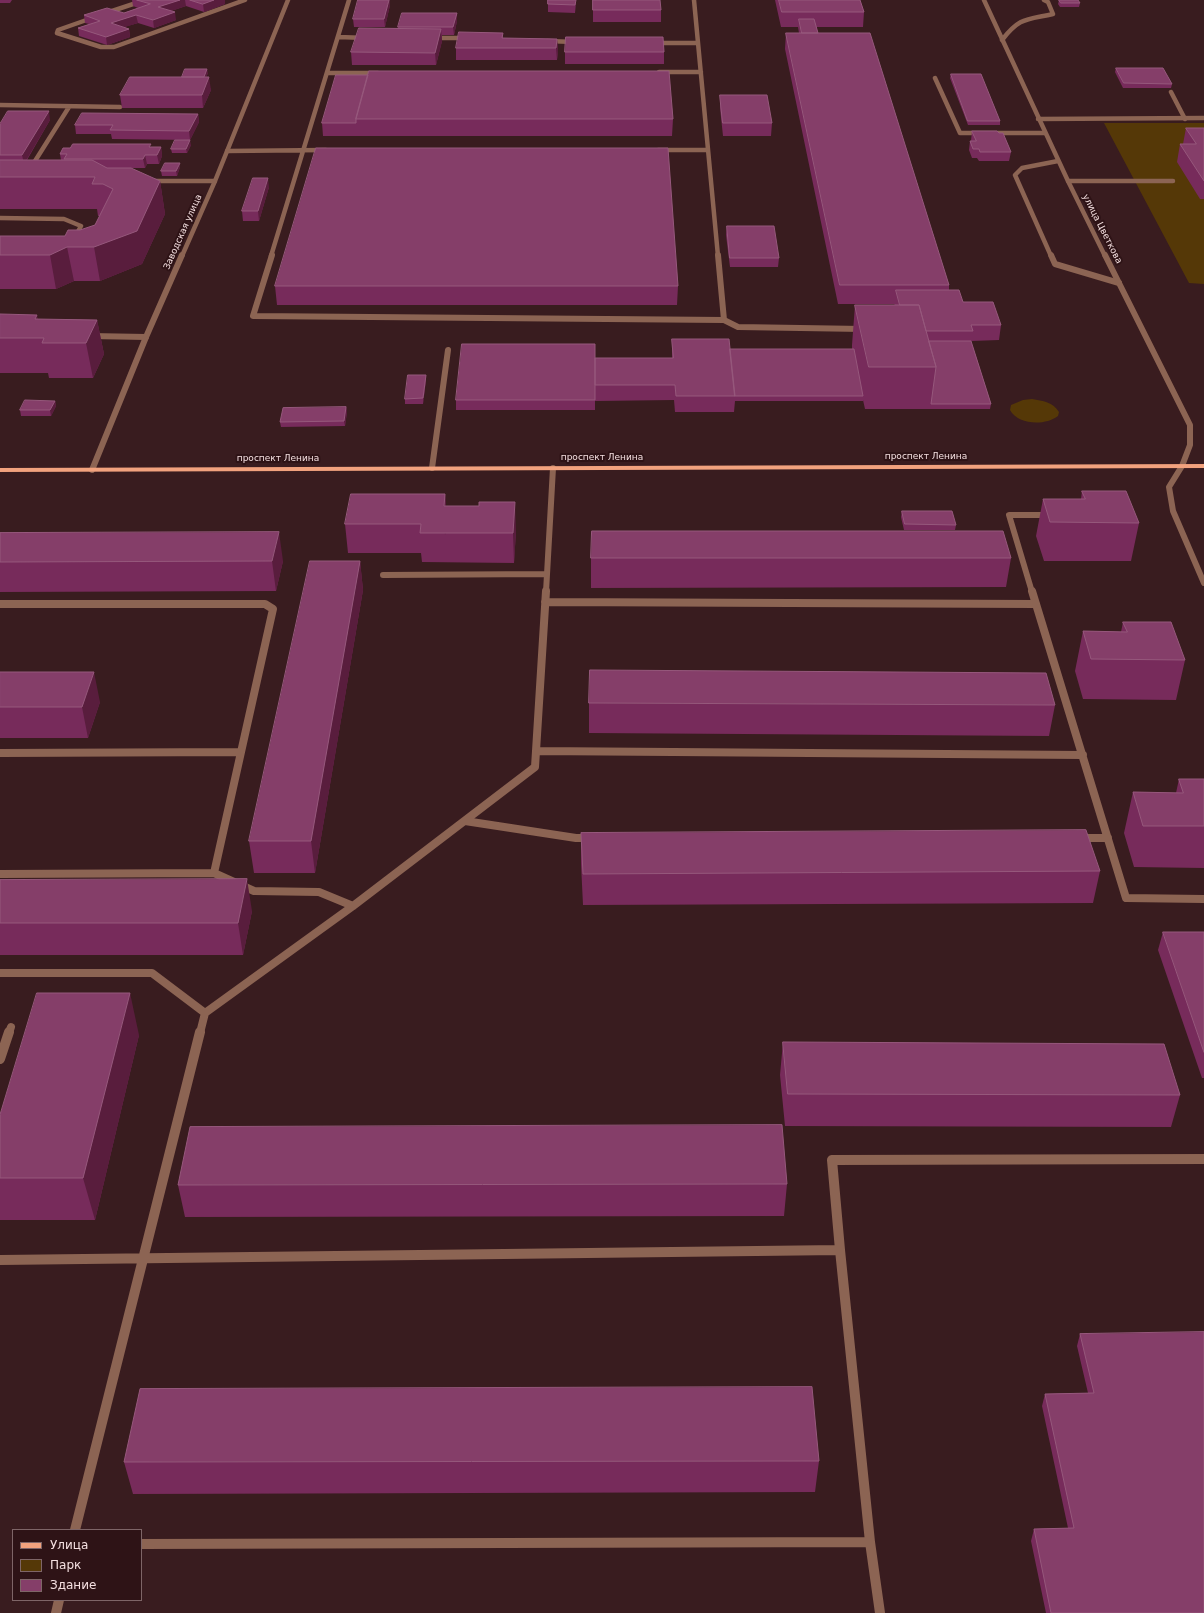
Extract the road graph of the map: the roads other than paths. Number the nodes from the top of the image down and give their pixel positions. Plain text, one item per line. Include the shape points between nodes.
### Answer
1 (145, 0) edge
2 (245, 0) edge
3 (288, 0) edge
4 (349, 0) edge
5 (694, 0) edge
6 (984, 0) edge
7 (1044, 0) edge
8 (338, 37) junction
9 (369, 38) edge
10 (425, 38) edge
11 (473, 38) edge
12 (1002, 40) junction
13 (542, 41) edge
14 (580, 42) edge
15 (651, 43) edge
16 (698, 43) junction
17 (653, 72) edge
18 (701, 72) junction
19 (327, 73) junction
20 (382, 73) edge
21 (935, 78) dead end
22 (1171, 92) edge
23 (69, 106) junction
24 (1, 107) edge
25 (120, 107) dead end
26 (1204, 118) edge
27 (1038, 119) junction
28 (1185, 119) junction
29 (1045, 133) junction
30 (303, 150) junction
31 (335, 150) edge
32 (653, 150) edge
33 (708, 150) junction
34 (227, 151) junction
35 (1058, 161) junction
36 (26, 175) edge
37 (140, 181) edge
38 (215, 181) junction
39 (1068, 181) junction
40 (1173, 181) dead end
41 (0, 218) edge
42 (72, 243) edge
43 (1119, 283) junction
44 (724, 320) junction
45 (872, 329) edge
46 (80, 336) edge
47 (146, 337) junction
48 (448, 350) dead end
49 (1182, 466) junction
50 (1204, 466) edge
51 (432, 468) junction
52 (553, 468) junction
53 (0, 470) edge
54 (92, 470) junction
55 (1058, 515) edge
56 (383, 574) dead end
57 (547, 574) junction
58 (1204, 583) edge
59 (545, 602) junction
60 (0, 604) edge
61 (1036, 604) junction
62 (536, 751) junction
63 (241, 752) junction
64 (0, 753) edge
65 (1083, 756) junction
66 (465, 821) junction
67 (600, 838) edge
68 (1068, 838) edge
69 (1108, 838) junction
70 (214, 873) junction
71 (0, 874) edge
72 (1204, 899) edge
73 (353, 906) junction
74 (0, 973) edge
75 (205, 1013) junction
76 (11, 1027) dead end
77 (0, 1059) edge
78 (1204, 1159) edge
79 (840, 1250) junction
80 (144, 1259) junction
81 (0, 1260) edge
82 (76, 1529) edge
83 (870, 1542) junction
84 (142, 1544) edge
85 (59, 1601) edge
86 (56, 1613) edge
87 (880, 1613) edge

1 - 2 street via 58,30 57,33 101,47 114,47
3 - 34 street, Заводская улица
4 - 8 street
5 - 16 street
6 - 12 street, улица Цветкова
7 - 12 street via 1048,2 1053,14 1020,22
8 - 9 street
8 - 19 street
10 - 11 street
12 - 27 street, улица Цветкова
13 - 14 street
15 - 16 street
16 - 18 street
17 - 18 street
18 - 33 street
19 - 20 street
19 - 30 street
21 - 29 street via 960,133
22 - 28 street
23 - 24 street
23 - 25 street
23 - 36 street
26 - 28 street
27 - 28 street
27 - 29 street, улица Цветкова
29 - 35 street, улица Цветкова
30 - 31 street
30 - 34 street
30 - 44 street via 254,316
32 - 33 street
33 - 44 street
34 - 38 street, Заводская улица
35 - 39 street, улица Цветкова
35 - 43 street via 1022,168 1016,175 1055,264
37 - 38 street
38 - 47 street, Заводская улица
39 - 40 street
39 - 43 street, улица Цветкова
41 - 42 street via 64,218 81,226
43 - 49 street, улица Цветкова via 1190,425 1190,445
44 - 45 street via 738,327
46 - 47 street
47 - 54 street, Заводская улица
48 - 51 street
49 - 50 main road, проспект Ленина
49 - 52 main road, проспект Ленина
49 - 58 street, улица Цветкова via 1169,487 1173,511
51 - 52 main road, проспект Ленина
51 - 54 main road, проспект Ленина
52 - 57 street
53 - 54 main road, проспект Ленина
55 - 61 street via 1009,515
56 - 57 street
57 - 59 street
59 - 61 street
59 - 62 street
60 - 63 street via 265,604 273,609
61 - 65 street
62 - 65 street
62 - 66 street via 535,767
63 - 64 street
63 - 70 street
65 - 69 street
66 - 67 street via 576,838
66 - 73 street
68 - 69 street
69 - 72 street via 1126,898
70 - 71 street
70 - 73 street via 254,891 319,892
73 - 75 street
74 - 75 street via 152,974
75 - 80 street
76 - 77 street
78 - 79 street via 832,1160
79 - 80 street
79 - 83 street
80 - 81 street
80 - 82 street
83 - 84 street
83 - 87 street
85 - 86 street

